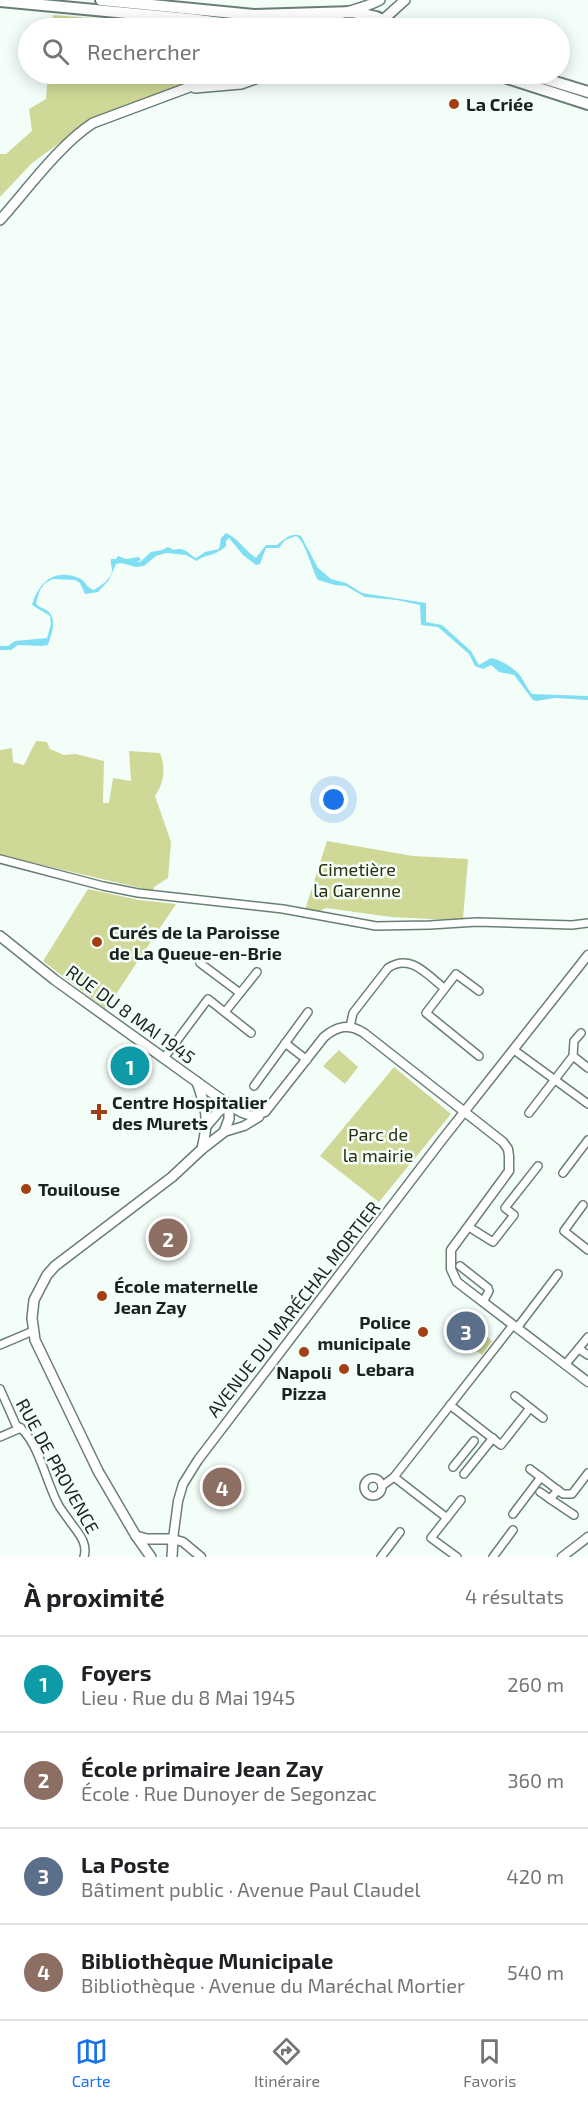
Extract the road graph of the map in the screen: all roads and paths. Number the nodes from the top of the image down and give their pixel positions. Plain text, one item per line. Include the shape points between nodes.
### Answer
1 (101, 0) edge
2 (380, 0) edge
3 (405, 0) edge
4 (6, 1) edge
5 (353, 12) junction
6 (180, 18) edge
7 (331, 18) edge
8 (376, 18) edge
9 (385, 18) edge
10 (198, 84) edge
11 (242, 84) edge
12 (526, 84) edge
13 (562, 84) edge
14 (184, 89) junction
15 (588, 92) edge
16 (588, 104) edge
17 (0, 220) edge
18 (0, 859) edge
19 (588, 923) edge
20 (572, 925) junction
21 (588, 929) edge
22 (0, 936) edge
23 (588, 955) edge
24 (200, 963) dead end
25 (257, 972) dead end
26 (444, 988) junction
27 (479, 991) dead end
28 (240, 993) junction
29 (225, 1012) junction
30 (308, 1012) dead end
31 (350, 1027) junction
32 (251, 1033) dead end
33 (581, 1033) dead end
34 (285, 1043) junction
35 (514, 1050) junction
36 (479, 1056) dead end
37 (573, 1056) junction
38 (164, 1058) junction
39 (307, 1060) junction
40 (588, 1068) edge
41 (555, 1079) junction
42 (197, 1082) junction
43 (254, 1086) dead end
44 (588, 1104) edge
45 (230, 1105) junction
46 (265, 1112) junction
47 (465, 1112) junction
48 (529, 1113) dead end
49 (207, 1125) junction
50 (224, 1132) junction
51 (588, 1140) edge
52 (202, 1149) junction
53 (538, 1166) dead end
54 (563, 1173) dead end
55 (583, 1205) dead end
56 (469, 1227) junction
57 (588, 1250) edge
58 (460, 1266) dead end
59 (558, 1274) dead end
60 (483, 1302) junction
61 (515, 1326) junction
62 (33, 1331) junction
63 (588, 1337) edge
64 (0, 1345) edge
65 (579, 1348) junction
66 (588, 1355) edge
67 (565, 1365) junction
68 (588, 1382) edge
69 (0, 1389) edge
70 (515, 1396) dead end
71 (450, 1405) junction
72 (530, 1408) junction
73 (543, 1418) dead end
74 (21, 1428) junction
75 (0, 1437) edge
76 (493, 1438) junction
77 (474, 1441) dead end
78 (466, 1451) junction
79 (477, 1458) junction
80 (453, 1467) dead end
81 (530, 1468) dead end
82 (588, 1473) edge
83 (464, 1474) dead end
84 (394, 1477) junction
85 (541, 1477) junction
86 (381, 1486) dead end
87 (558, 1490) junction
88 (540, 1492) dead end
89 (461, 1500) dead end
90 (550, 1500) junction
91 (513, 1514) dead end
92 (574, 1515) dead end
93 (447, 1518) junction
94 (513, 1530) dead end
95 (400, 1532) dead end
96 (136, 1536) junction
97 (588, 1537) edge
98 (173, 1539) junction
99 (84, 1557) edge
100 (151, 1557) edge
101 (172, 1557) edge
102 (201, 1557) edge
103 (381, 1557) edge
104 (457, 1557) edge
105 (493, 1557) edge
106 (562, 1557) edge

1 - 5 main road via 254,15
2 - 5 main road
3 - 9 main road
4 - 6 main road
5 - 7 main road
5 - 8 main road
10 - 14 main road
11 - 14 main road
12 - 16 main road
13 - 15 main road
14 - 17 main road via 81,131
18 - 20 street via 138,893 284,909 376,926 477,922
19 - 20 street
20 - 21 street
22 - 38 main road, RUE DU 8 MAI 1945
23 - 35 street, AVENUE DU MARÉCHAL MORTIER
24 - 28 street
25 - 28 street
26 - 27 street via 456,974
26 - 31 street via 411,963 395,964 353,1013
26 - 36 street via 426,1013
28 - 29 street
29 - 32 street
29 - 38 street via 208,999
30 - 34 street
31 - 39 street via 330,1032
31 - 47 street
33 - 37 street via 574,1041
34 - 39 street
34 - 43 street
35 - 41 street
35 - 47 street, AVENUE DU MARÉCHAL MORTIER
37 - 40 street
37 - 41 street
38 - 42 main road, RUE DU 8 MAI 1945
39 - 46 street
41 - 44 street
41 - 48 street
42 - 45 main road, RUE DU 8 MAI 1945
42 - 49 main road
45 - 46 street, RUE DU 8 MAI 1945 via 246,1116
45 - 49 main road
45 - 50 main road
46 - 50 street via 249,1124
47 - 56 street via 503,1142 510,1156 509,1171
47 - 98 street, AVENUE DU MARÉCHAL MORTIER via 198,1460 183,1484
49 - 52 main road
50 - 52 main road
51 - 54 street
52 - 62 main road via 47,1275 34,1300
53 - 56 street via 505,1208 514,1215 493,1242
55 - 57 street via 564,1231
56 - 60 street via 451,1250 450,1269 457,1282
58 - 60 street via 488,1288
59 - 61 street
60 - 61 street
61 - 67 street
61 - 71 street
62 - 64 street
62 - 96 main road via 98,1471
63 - 65 street
65 - 66 street
65 - 67 street
67 - 68 street
69 - 74 street, RUE DE PROVENCE
70 - 72 street
71 - 76 street
71 - 84 street
72 - 73 street
72 - 76 street via 501,1445
74 - 75 street
74 - 99 street, RUE DE PROVENCE via 30,1438 58,1505 85,1544
76 - 79 street
77 - 78 street
78 - 79 street
78 - 80 street
79 - 83 street
81 - 85 street
82 - 87 street via 572,1494
84 - 86 street
84 - 93 street
85 - 87 street
85 - 91 street
87 - 90 street
88 - 90 street
89 - 93 street
90 - 92 street
93 - 104 street via 431,1538
94 - 105 street
95 - 103 street
96 - 98 main road
96 - 100 main road
97 - 106 street
98 - 101 main road
98 - 102 street

